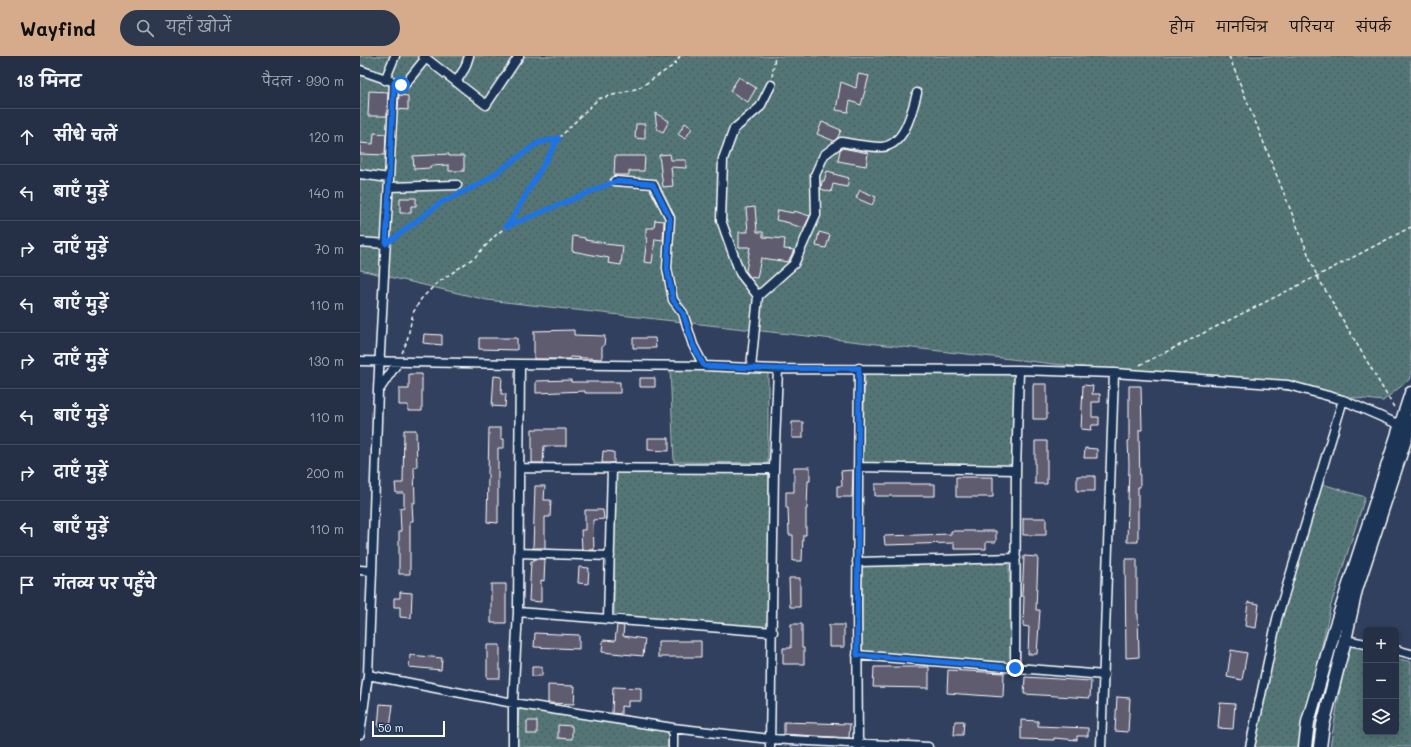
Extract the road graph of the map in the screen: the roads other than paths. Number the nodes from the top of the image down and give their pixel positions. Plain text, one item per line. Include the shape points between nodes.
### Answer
1 (395, 56) edge
2 (469, 56) edge
3 (519, 56) edge
4 (424, 57) edge
5 (360, 70) edge
6 (385, 80) junction
7 (456, 82) junction
8 (394, 83) junction
9 (771, 85) road end
10 (917, 93) dead end
11 (360, 174) edge
12 (389, 178) junction
13 (616, 181) road end
14 (457, 186) dead end
15 (389, 187) junction
16 (360, 242) edge
17 (386, 244) junction
18 (758, 296) junction
19 (360, 361) edge
20 (380, 361) junction
21 (398, 362) junction
22 (520, 364) junction
23 (704, 366) junction
24 (751, 368) junction
25 (859, 368) junction
26 (778, 369) junction
27 (1020, 370) junction
28 (1118, 374) junction
29 (378, 390) junction
30 (1411, 393) edge
31 (1343, 400) junction
32 (1404, 423) edge
33 (858, 467) junction
34 (519, 468) junction
35 (612, 468) junction
36 (774, 470) junction
37 (1016, 470) junction
38 (518, 553) junction
39 (610, 556) junction
40 (1016, 558) junction
41 (857, 562) junction
42 (360, 570) edge
43 (372, 571) junction
44 (518, 612) junction
45 (608, 619) junction
46 (772, 632) junction
47 (1363, 644) edge
48 (1344, 645) junction
49 (1329, 648) junction
50 (1399, 651) edge
51 (1411, 654) edge
52 (857, 655) junction
53 (1015, 668) junction
54 (368, 675) junction
55 (1104, 675) junction
56 (513, 703) junction
57 (673, 728) junction
58 (360, 734) edge
59 (770, 743) edge
60 (858, 745) edge
61 (513, 747) edge
62 (673, 747) edge
63 (928, 747) edge
64 (1101, 747) edge
65 (1250, 747) edge
66 (1305, 747) edge
67 (1320, 747) edge

1 - 6 street
2 - 7 street
3 - 7 street via 486,105
4 - 7 street
4 - 8 street via 404,85
5 - 6 street
6 - 8 street
8 - 12 street
9 - 18 street via 760,108 734,129 723,159 721,220 740,273
10 - 18 street via 907,125 901,135 891,143 883,147 841,142 824,155 815,175 816,215 794,264
11 - 12 street
12 - 15 street
13 - 23 street via 653,184 670,218 667,268 673,300 683,313 693,345
14 - 15 street
15 - 17 street
16 - 17 street
17 - 20 street
18 - 24 street
19 - 20 street
20 - 21 street
20 - 29 street
21 - 22 street
21 - 29 street
22 - 23 street
22 - 34 street
23 - 24 street
24 - 26 street
25 - 26 street
25 - 27 street
25 - 33 street
26 - 36 street
27 - 28 street
27 - 37 street
28 - 31 street via 1288,385
28 - 55 street
29 - 43 street
30 - 32 street
31 - 32 street
31 - 65 street via 1277,619
32 - 48 street via 1356,590
32 - 49 street
33 - 37 street
33 - 41 street
34 - 35 street
34 - 38 street
35 - 36 street
35 - 39 street
36 - 46 street
37 - 40 street
38 - 39 street
38 - 44 street
39 - 45 street
40 - 41 street
40 - 53 street
41 - 52 street
42 - 43 street
43 - 54 street
44 - 45 street
44 - 56 street
45 - 46 street
46 - 59 street
47 - 48 street
48 - 49 street
48 - 67 street via 1323,725
49 - 66 street via 1308,722
50 - 51 street
52 - 53 street
52 - 60 street
53 - 55 street
54 - 56 street
54 - 58 street
55 - 64 street
56 - 57 street
56 - 61 street
57 - 59 street
57 - 62 street
59 - 60 street
60 - 63 street

